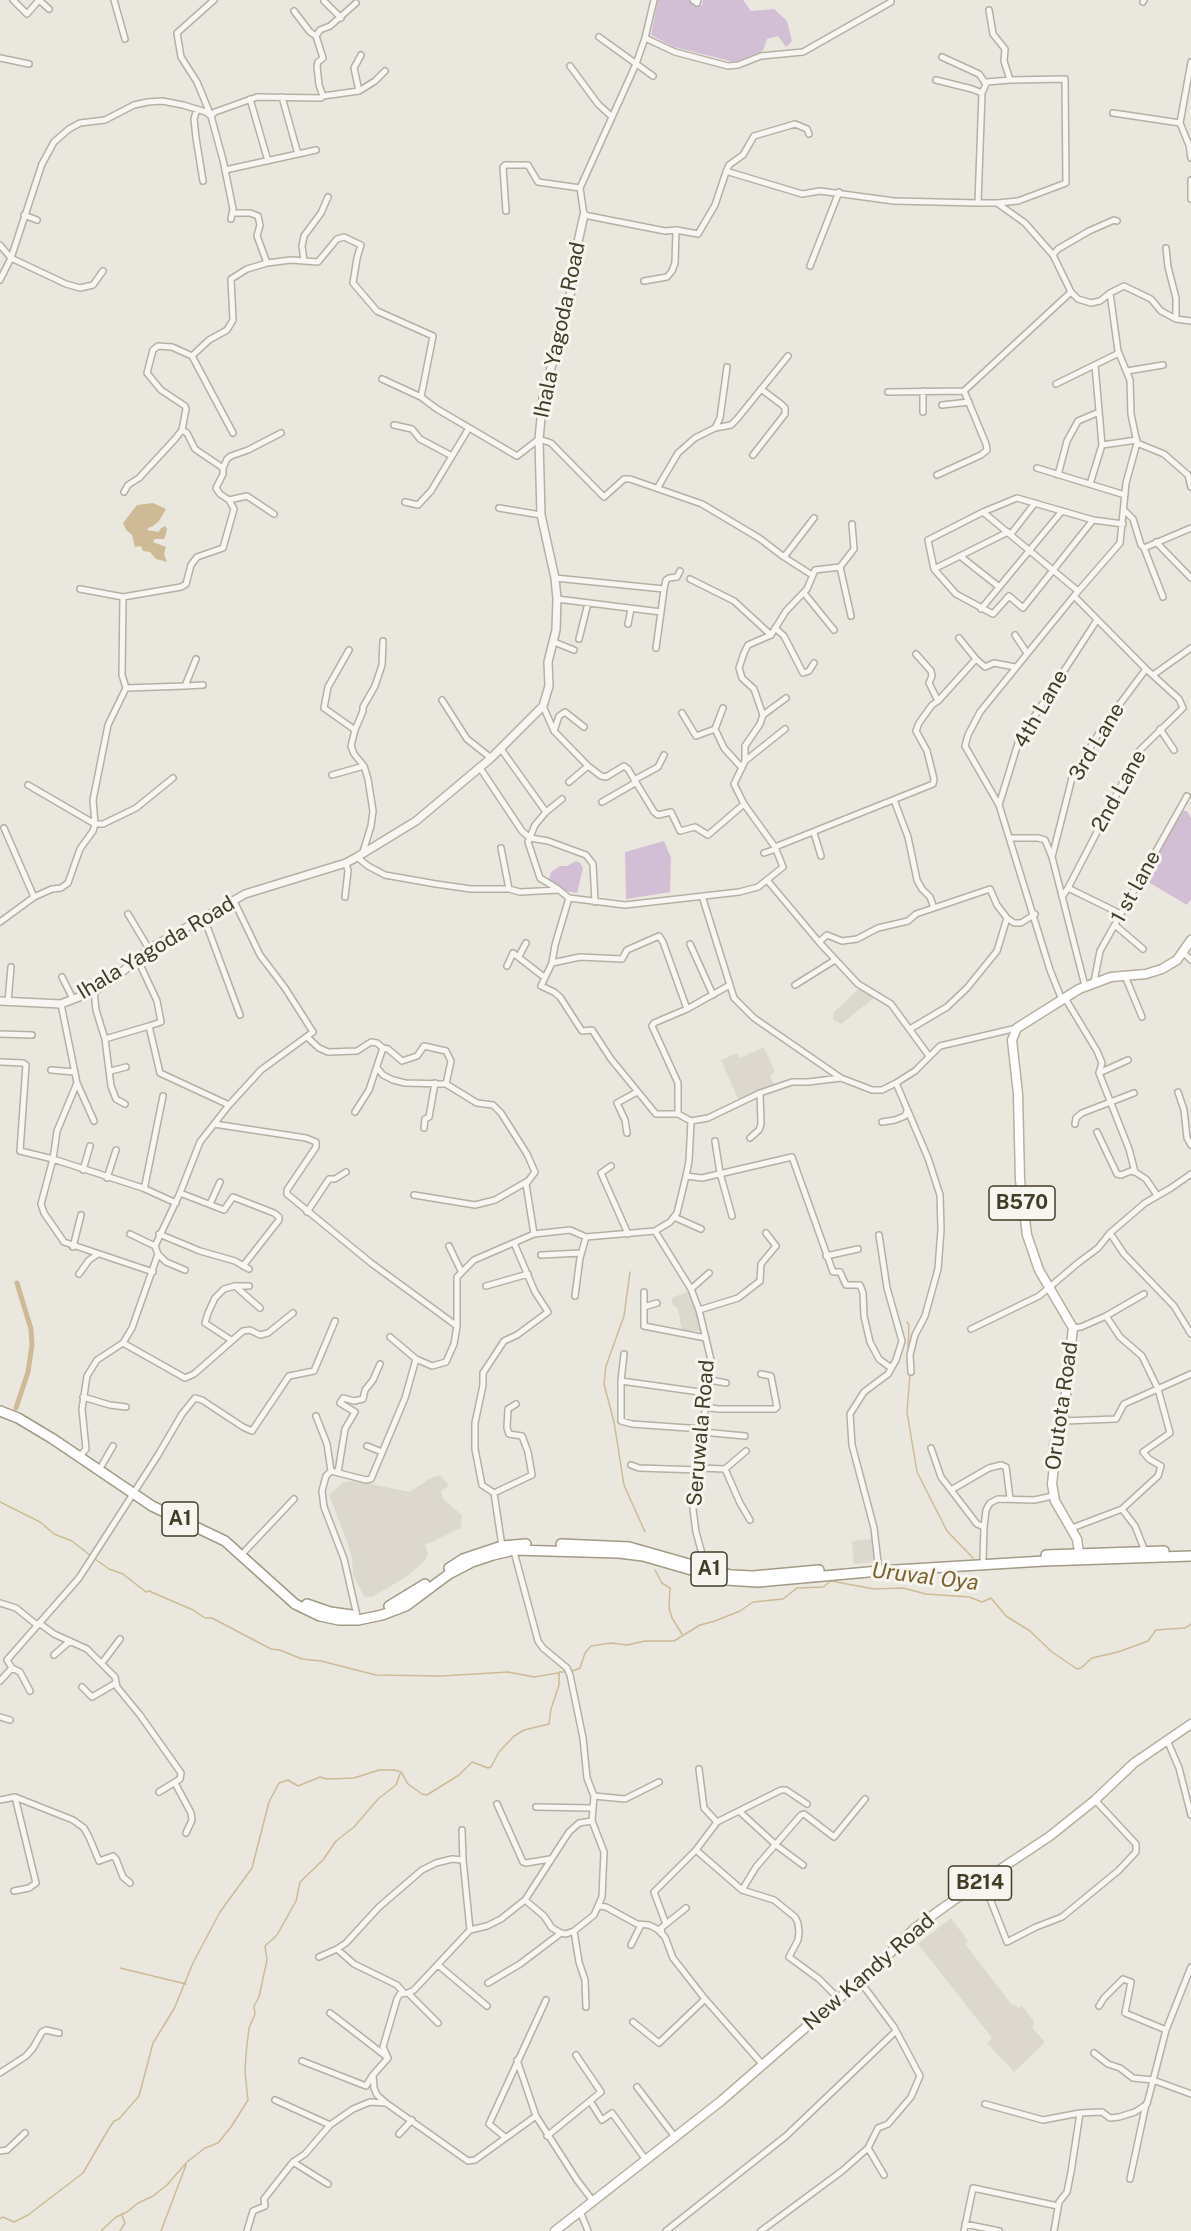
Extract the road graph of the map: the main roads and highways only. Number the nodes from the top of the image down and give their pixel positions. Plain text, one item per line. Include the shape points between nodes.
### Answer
1 (1191, 940) edge
2 (0, 1405) edge
3 (0, 1411) edge
4 (82, 1454) junction
5 (134, 1490) junction
6 (1191, 1551) edge
7 (1079, 1556) junction
8 (1191, 1556) edge
9 (879, 1568) junction
10 (358, 1617) junction
11 (1191, 1724) edge
12 (555, 2231) edge

1 - 7 main road, Orutota Road / B570 via 1177,960 1162,969 1094,982 1014,1033 1022,1198 1031,1251 1073,1328 1063,1421 1054,1445 1053,1496 1072,1528
2 - 4 highway, A1 via 26,1417
3 - 4 highway, A1
4 - 5 highway, A1
4 - 5 highway, A1
5 - 10 highway, A1 via 215,1530 306,1604
5 - 10 highway, A1 via 160,1510 225,1541 295,1605 325,1617
6 - 7 highway, A1
7 - 8 highway, A1
7 - 9 highway, A1
7 - 9 highway, A1
9 - 10 highway, A1 via 731,1575 702,1571 629,1547 510,1547 463,1558 396,1603
11 - 12 main road, New Kandy Road / B214 via 1134,1763 1050,1836 915,1928 763,2065

